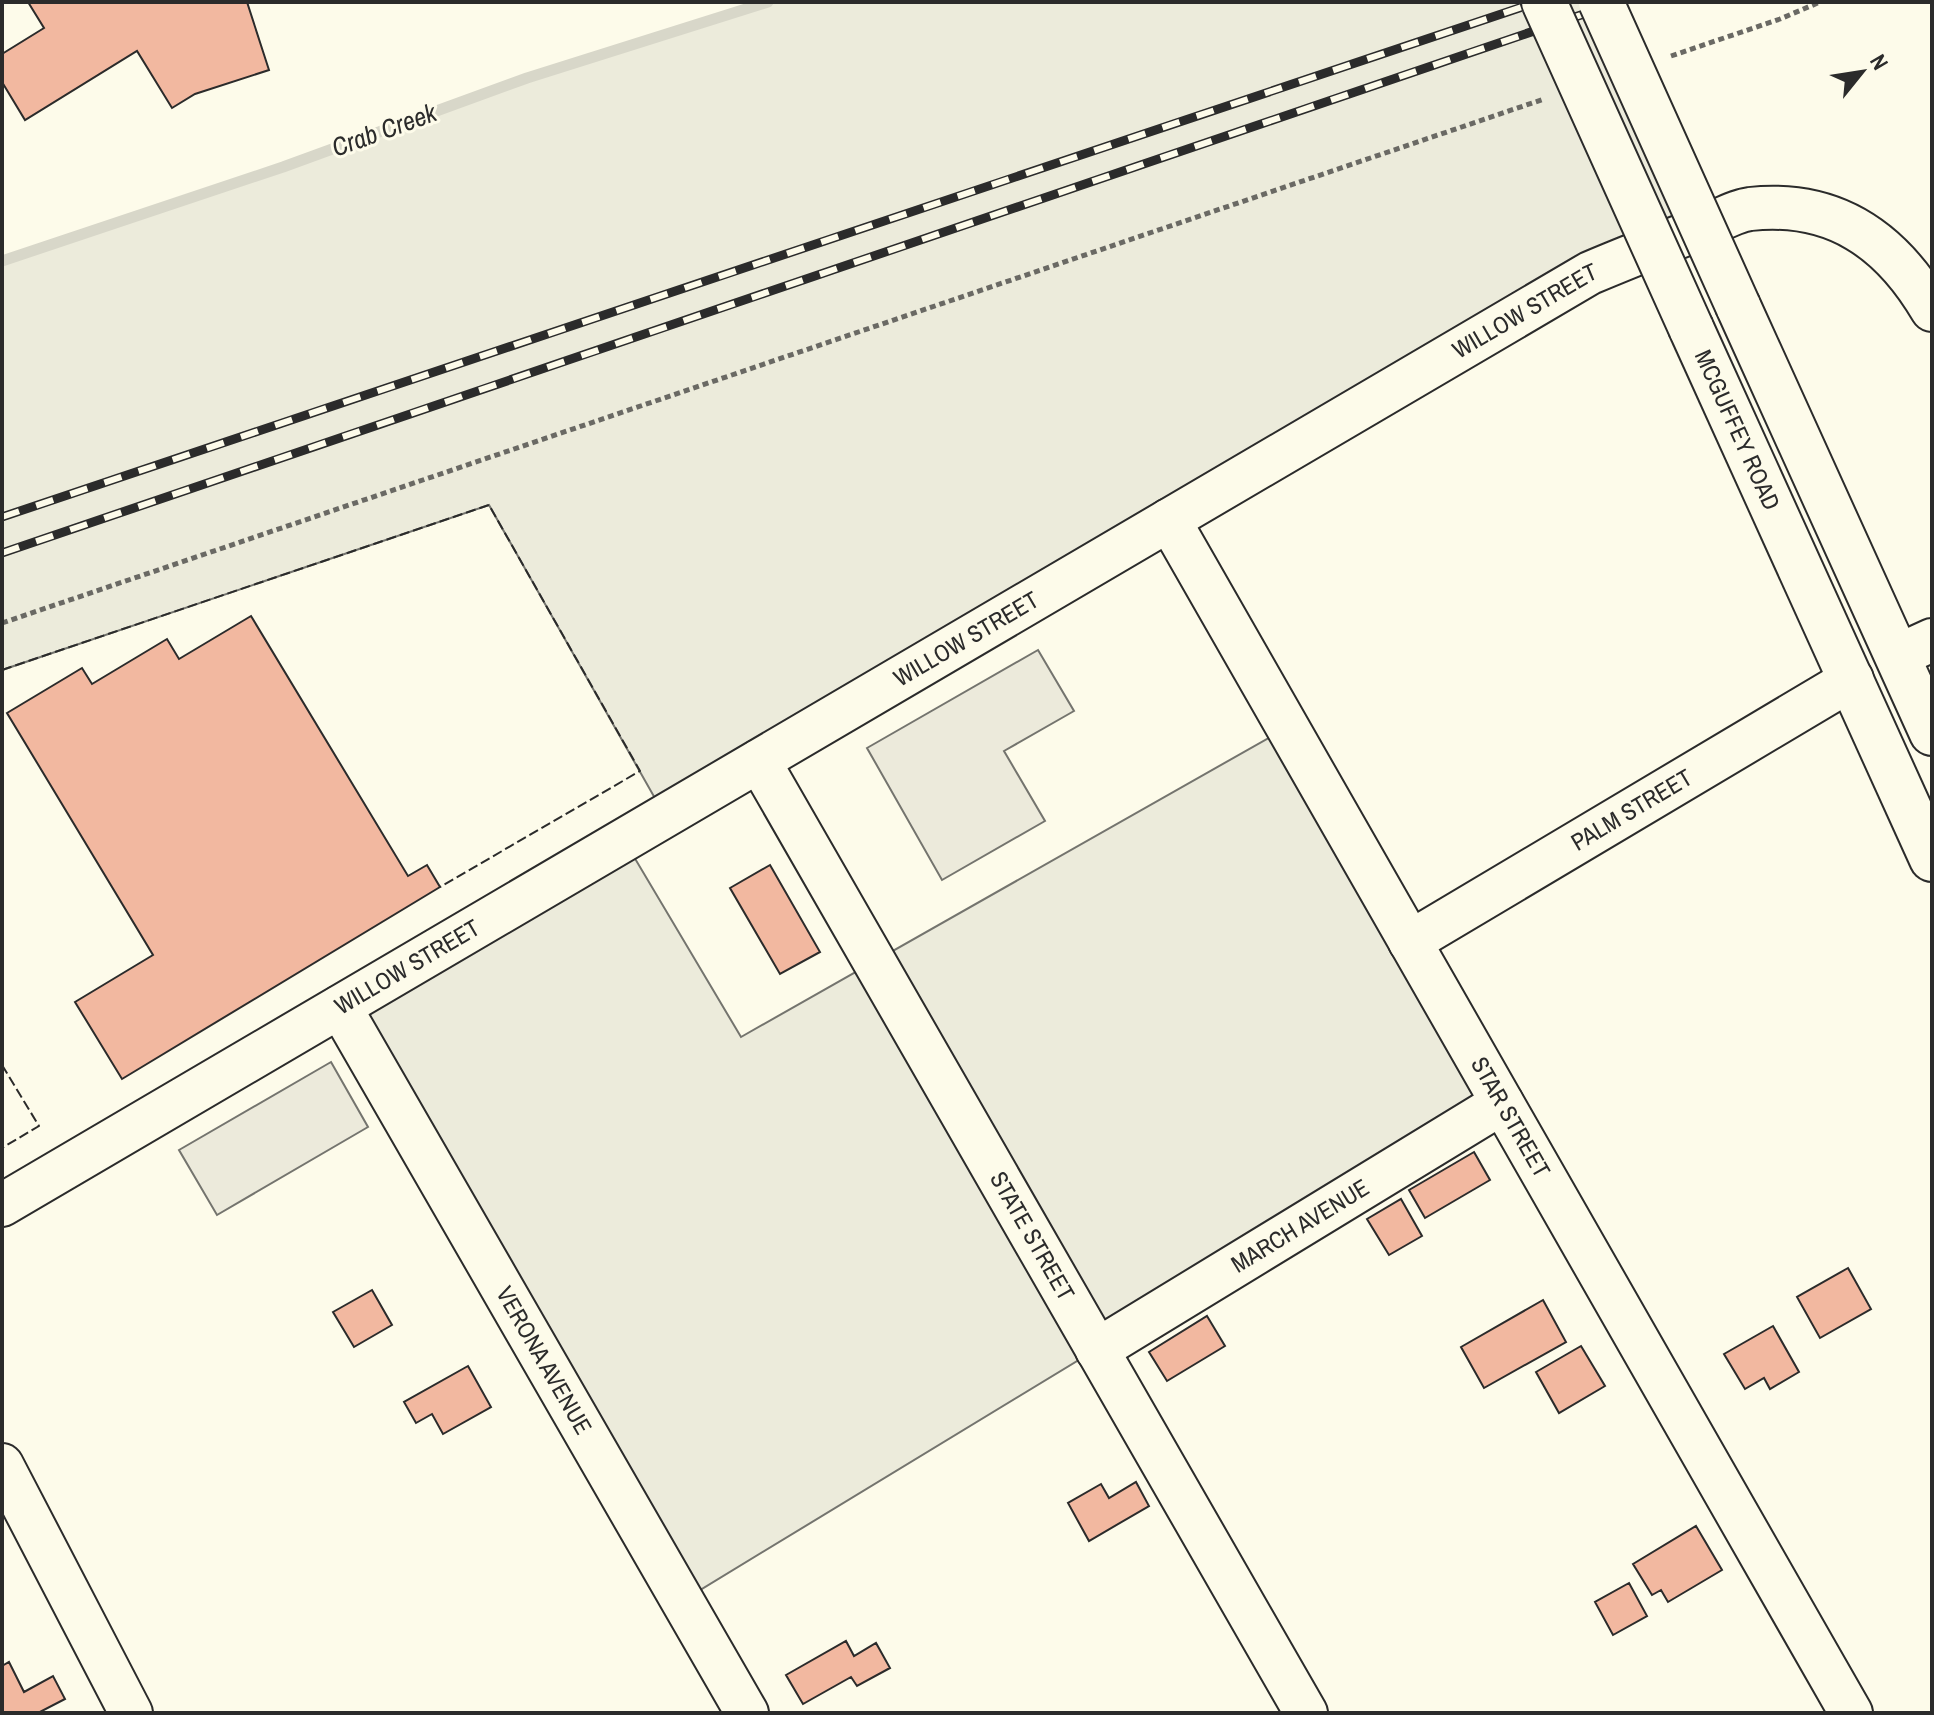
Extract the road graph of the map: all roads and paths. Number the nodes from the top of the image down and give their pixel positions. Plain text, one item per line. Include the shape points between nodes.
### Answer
1 (1544, 2) edge
2 (1601, 2) edge
3 (1820, 2) edge
4 (1664, 59) dead end
5 (1544, 99) dead end
6 (1932, 310) edge
7 (1169, 520) junction
8 (2, 623) edge
9 (1914, 648) edge
10 (1852, 679) junction
11 (1932, 733) edge
12 (759, 761) junction
13 (1932, 859) edge
14 (1410, 942) junction
15 (340, 1007) junction
16 (1502, 1103) junction
17 (2, 1205) edge
18 (1097, 1350) junction
19 (2, 1465) edge
20 (131, 1713) edge
21 (747, 1713) edge
22 (1306, 1713) edge
23 (1851, 1713) edge

1 - 10 main road, MCGUFFEY ROAD, bridge
2 - 9 main road, bridge via 1738,306
3 - 4 path
5 - 8 path
6 - 7 street, WILLOW STREET via 1883,247 1844,221 1801,209 1747,209 1590,273
7 - 12 street, WILLOW STREET
7 - 14 street, STAR STREET
9 - 11 main road
10 - 13 main road, MCGUFFEY ROAD
10 - 14 street, PALM STREET
12 - 15 street, WILLOW STREET
12 - 18 street, STATE STREET
14 - 16 street, STAR STREET
15 - 17 street, WILLOW STREET
15 - 21 street, VERONA AVENUE
16 - 18 street, MARCH AVENUE
16 - 23 street, STAR STREET
18 - 22 street, STATE STREET
19 - 20 street

